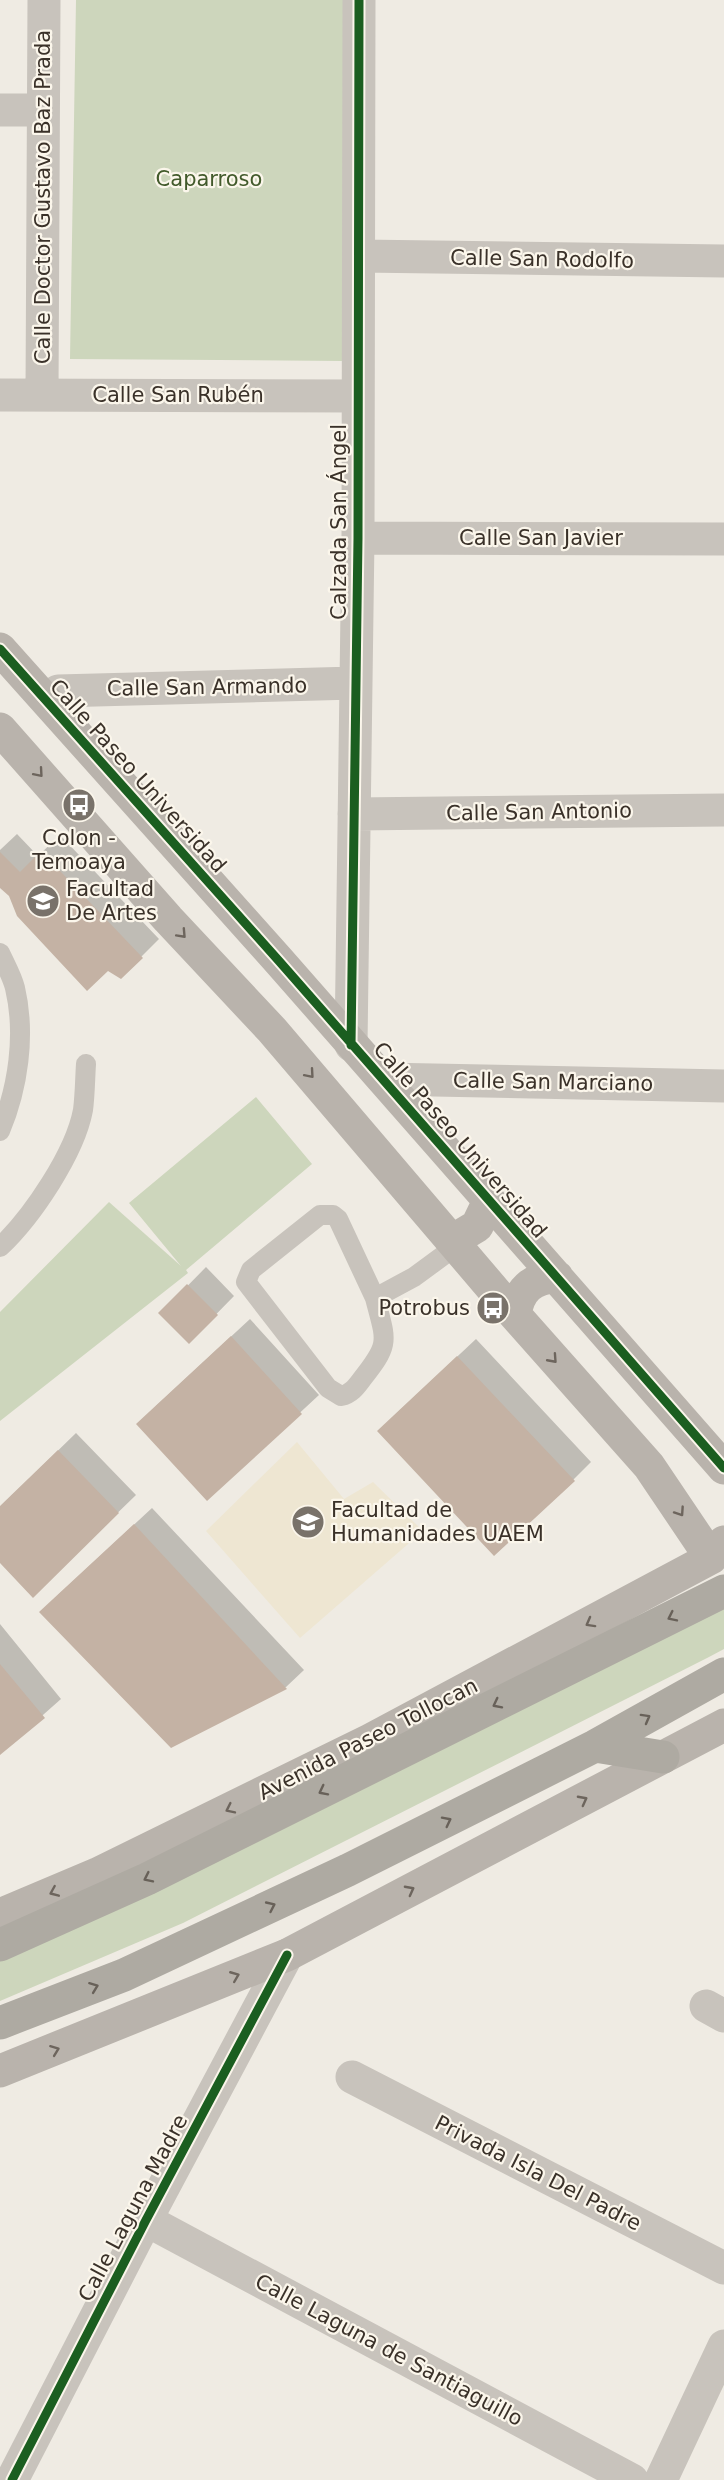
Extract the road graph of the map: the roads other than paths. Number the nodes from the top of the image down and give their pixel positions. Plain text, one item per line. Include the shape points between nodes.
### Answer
1 (44, 0) edge
2 (359, 0) edge
3 (0, 110) edge
4 (42, 110) junction
5 (360, 256) junction
6 (724, 261) edge
7 (0, 394) edge
8 (42, 394) junction
9 (357, 396) junction
10 (358, 538) junction
11 (724, 539) edge
12 (0, 649) edge
13 (355, 683) junction
14 (58, 691) dead end
15 (0, 729) edge
16 (724, 810) edge
17 (354, 814) junction
18 (0, 953) edge
19 (351, 1045) junction
20 (86, 1064) dead end
21 (383, 1079) junction
22 (724, 1086) edge
23 (0, 1131) edge
24 (489, 1201) junction
25 (1, 1243) edge
26 (455, 1245) junction
27 (557, 1277) junction
28 (375, 1298) junction
29 (515, 1315) junction
30 (724, 1468) edge
31 (717, 1550) edge
32 (724, 1590) edge
33 (724, 1674) edge
34 (724, 1725) edge
35 (595, 1746) junction
36 (663, 1757) junction
37 (0, 1915) edge
38 (0, 1945) edge
39 (287, 1955) junction
40 (0, 2023) edge
41 (0, 2071) edge
42 (352, 2077) dead end
43 (146, 2220) junction
44 (724, 2268) edge
45 (724, 2346) edge
46 (12, 2480) edge
47 (632, 2480) edge
48 (661, 2480) edge

1 - 4 street, Calle Doctor Gustavo Baz Prada
2 - 5 street, Calzada San Ángel
3 - 4 street
4 - 8 street, Calle Doctor Gustavo Baz Prada
5 - 6 street, Calle San Rodolfo
5 - 9 street, Calzada San Ángel
7 - 8 street, Calle San Rubén
8 - 9 street, Calle San Rubén
9 - 10 street, Calzada San Ángel
10 - 11 street, Calle San Javier
10 - 13 street, Calzada San Ángel
12 - 19 street, Calle Paseo Universidad
13 - 14 street, Calle San Armando
13 - 17 street, Calzada San Ángel
15 -> 26 street via 272,1030
16 - 17 street, Calle San Antonio
17 - 19 street, Calzada San Ángel
18 - 23 lane via 15,987 19,1027 18,1072
19 - 21 street, Calle Paseo Universidad
20 - 25 lane via 82,1111 70,1149 48,1189
21 - 22 street, Calle San Marciano
21 - 24 street, Calle Paseo Universidad
24 - 26 street via 477,1226
24 - 27 street, Calle Paseo Universidad
26 - 28 lane via 414,1277
26 - 29 street
27 - 29 street via 533,1282 516,1301
27 - 30 street, Calle Paseo Universidad
28 - 28 lane via 338,1219 327,1214 320,1215 251,1270 246,1282 328,1388 341,1396 353,1390 381,1356 385,1337
29 -> 31 street
31 -> 37 street, Avenida Paseo Tollocan via 360,1745 97,1874
32 -> 38 highway, Avenida Paseo Tollocan via 147,1879
35 -> 33 highway
34 - 36 street
35 - 36 highway
40 -> 35 highway via 124,1975 348,1870
39 -> 36 street
41 -> 39 street
39 - 43 street, Calle Laguna Madre
42 - 44 street, Privada Isla Del Padre
43 - 46 street, Calle Laguna Madre
43 - 47 street, Calle Laguna de Santiaguillo
45 - 48 street

